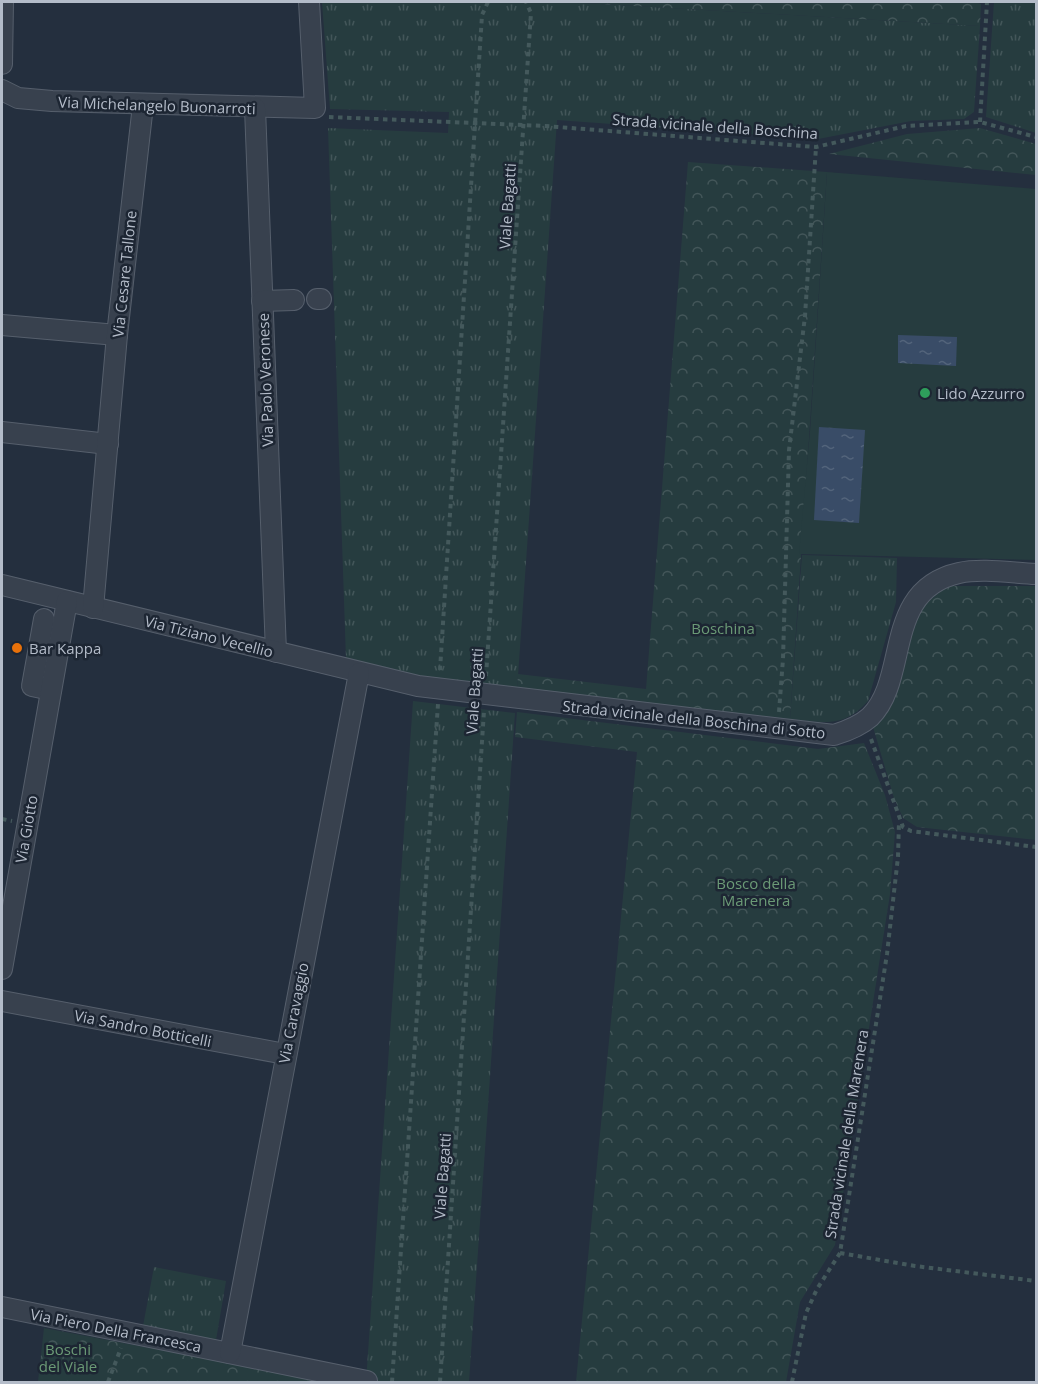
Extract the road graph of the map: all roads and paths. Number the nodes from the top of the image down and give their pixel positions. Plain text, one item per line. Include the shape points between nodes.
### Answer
1 (3, 2) edge
2 (309, 2) edge
3 (526, 2) edge
4 (987, 2) edge
5 (2, 64) edge
6 (2, 90) edge
7 (143, 105) junction
8 (255, 108) junction
9 (321, 112) junction
10 (980, 122) junction
11 (525, 126) junction
12 (1036, 137) edge
13 (816, 147) junction
14 (294, 300) dead end
15 (262, 301) junction
16 (2, 325) edge
17 (117, 335) junction
18 (2, 432) edge
19 (108, 444) junction
20 (1036, 574) edge
21 (2, 585) edge
22 (67, 601) junction
23 (93, 608) junction
24 (44, 619) dead end
25 (276, 652) junction
26 (359, 673) junction
27 (51, 690) junction
28 (485, 696) junction
29 (863, 722) junction
30 (777, 730) junction
31 (899, 822) junction
32 (1036, 847) edge
33 (2, 969) edge
34 (2, 1001) edge
35 (285, 1054) junction
36 (840, 1253) junction
37 (1036, 1281) edge
38 (2, 1307) edge
39 (128, 1333) junction
40 (230, 1353) junction
41 (367, 1381) edge
42 (108, 1383) edge
43 (440, 1383) edge
44 (792, 1383) edge

1 - 5 street
2 - 9 street
3 - 11 path, Viale Bagatti via 531,13
4 - 10 path
6 - 7 street, Via Michelangelo Buonarroti via 18,98
7 - 8 street, Via Michelangelo Buonarroti
7 - 17 street, Via Cesare Tallone
8 - 9 street, Via Michelangelo Buonarroti
8 - 15 street, Via Paolo Veronese
9 - 11 path, Strada vicinale della Boschina
10 - 12 path, Strada vicinale della Boschina
10 - 13 path, Strada vicinale della Boschina via 906,126
11 - 13 path, Strada vicinale della Boschina
11 - 28 path, Viale Bagatti
13 - 30 path via 805,316 789,450
14 - 15 street
15 - 25 street, Via Paolo Veronese
16 - 17 street
17 - 19 street, Via Cesare Tallone
18 - 19 street
19 - 23 street, Via Cesare Tallone
20 - 29 street, Strada vicinale della Boschina di Sotto via 961,572 945,577 920,596 910,607 886,689 878,706
21 - 22 street, Via Tiziano Vecellio
22 - 23 street, Via Tiziano Vecellio
22 - 27 street, Via Giotto
23 - 25 street, Via Tiziano Vecellio
24 - 27 street via 32,686
25 - 26 street, Via Tiziano Vecellio
26 - 28 street, Via Tiziano Vecellio
26 - 35 street, Via Caravaggio
27 - 33 street, Via Giotto
28 - 30 street, Strada vicinale della Boschina di Sotto
28 - 43 path, Viale Bagatti
29 - 30 street, Strada vicinale della Boschina di Sotto via 834,735
29 - 31 path
31 - 32 path via 911,831
31 - 36 path, Strada vicinale della Marenera via 887,954
34 - 35 street, Via Sandro Botticelli
35 - 40 street, Via Caravaggio
36 - 37 path, Strada vicinale della Marenera
36 - 44 path via 806,1312
38 - 39 street, Via Piero Della Francesca
39 - 40 street, Via Piero Della Francesca
39 - 42 path
40 - 41 street, Via Piero Della Francesca

